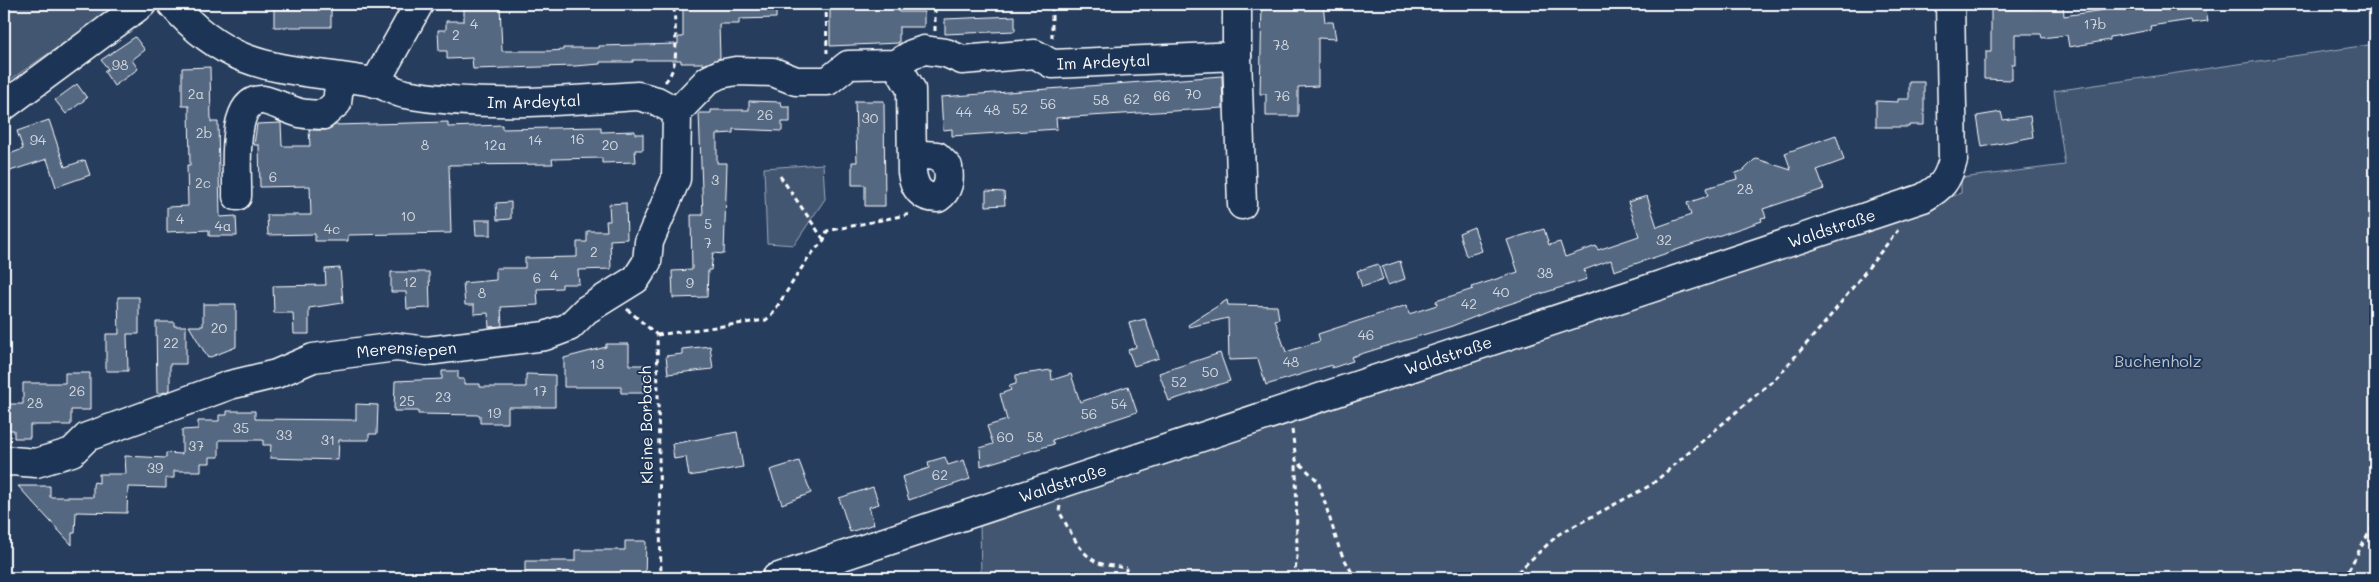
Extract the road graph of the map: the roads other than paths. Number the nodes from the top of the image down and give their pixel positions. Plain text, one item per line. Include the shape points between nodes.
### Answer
1 (142, 4) edge
2 (172, 4) edge
3 (1237, 4) edge
4 (1950, 4) edge
5 (411, 6) edge
6 (1237, 56) junction
7 (896, 64) junction
8 (340, 78) junction
9 (375, 83) junction
10 (4, 106) edge
11 (677, 112) junction
12 (912, 154) junction
13 (238, 196) dead end
14 (1242, 205) dead end
15 (4, 462) edge
16 (776, 578) edge

1 - 10 street
2 - 8 street, Im Ardeytal via 205,37 242,58 288,71
3 - 6 street
4 - 16 street, Waldstraße via 1953,160 1942,187 1923,198
5 - 9 street
6 - 7 street, Im Ardeytal via 1052,64 1035,54 962,60 929,50 912,54
6 - 14 street
7 - 11 street, Im Ardeytal via 848,65 828,81 796,80 773,72 720,74 708,80
7 - 12 street via 911,89
8 - 9 street, Im Ardeytal
8 - 13 street via 337,104 323,115 301,113 263,100 250,102 238,125
9 - 11 street, Im Ardeytal via 403,94 488,103 638,96 657,101
11 - 15 street, Merensiepen via 676,180 649,242 647,262 636,279 586,310 569,327 545,336 427,351 396,348 313,358 276,374 230,385 87,437 72,452 36,463
12 - 12 street via 913,182 919,193 938,198 946,189 948,166 937,156

